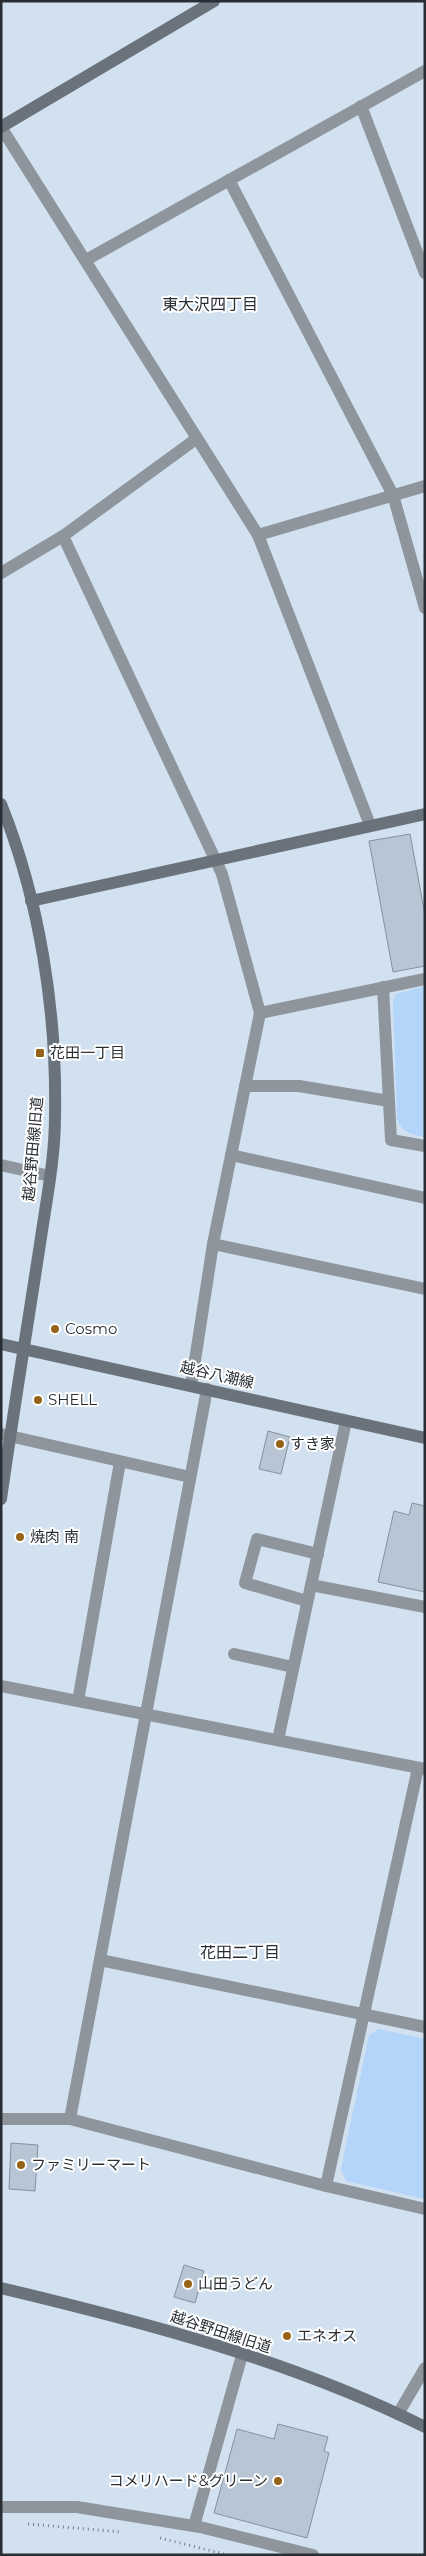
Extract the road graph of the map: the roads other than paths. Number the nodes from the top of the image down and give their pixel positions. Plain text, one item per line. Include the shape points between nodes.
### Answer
1 (214, 1) edge
2 (425, 71) edge
3 (360, 106) junction
4 (1, 127) edge
5 (229, 180) junction
6 (86, 260) junction
7 (425, 273) edge
8 (196, 439) junction
9 (425, 486) edge
10 (393, 495) junction
11 (258, 535) junction
12 (63, 536) junction
13 (1, 573) edge
14 (425, 608) edge
15 (1, 804) edge
16 (425, 814) edge
17 (370, 825) junction
18 (215, 859) junction
19 (31, 901) junction
20 (425, 979) edge
21 (383, 988) junction
22 (260, 1013) junction
23 (246, 1086) junction
24 (389, 1101) junction
25 (425, 1146) edge
26 (231, 1155) junction
27 (1, 1165) edge
28 (50, 1176) junction
29 (425, 1198) edge
30 (213, 1244) junction
31 (425, 1289) edge
32 (1, 1344) edge
33 (25, 1349) junction
34 (191, 1386) junction
35 (206, 1389) junction
36 (346, 1421) junction
37 (6, 1434) edge
38 (425, 1438) edge
39 (120, 1462) junction
40 (190, 1477) junction
41 (1, 1499) edge
42 (318, 1554) junction
43 (311, 1585) junction
44 (307, 1601) junction
45 (425, 1607) edge
46 (234, 1654) dead end
47 (293, 1667) junction
48 (1, 1686) edge
49 (78, 1701) junction
50 (146, 1715) junction
51 (278, 1740) junction
52 (421, 1769) edge
53 (100, 1960) junction
54 (363, 2015) junction
55 (425, 2027) edge
56 (1, 2119) edge
57 (70, 2120) junction
58 (326, 2186) junction
59 (425, 2209) edge
60 (1, 2288) edge
61 (242, 2355) junction
62 (425, 2368) edge
63 (398, 2414) junction
64 (425, 2428) edge
65 (1, 2507) edge
66 (194, 2526) junction
67 (313, 2555) edge

1 - 4 street
2 - 3 street
3 - 5 street
3 - 7 street
4 - 6 street
5 - 6 street
5 - 10 street
6 - 8 street
8 - 11 street
8 - 12 street
9 - 10 street
10 - 11 street
10 - 14 street
11 - 17 street
12 - 13 street
12 - 18 street
15 - 19 street, 越谷野田線旧道 via 13,833
16 - 17 street
17 - 18 street
18 - 19 street
18 - 22 street via 222,874
19 - 28 street, 越谷野田線旧道 via 52,1040 55,1117
20 - 21 street
21 - 22 street
21 - 24 street
22 - 23 street
23 - 24 street via 298,1086
23 - 26 street
24 - 25 street via 391,1140
26 - 29 street
26 - 30 street
27 - 28 street
28 - 33 street, 越谷野田線旧道
30 - 31 street
30 - 34 street
32 - 33 street, 越谷八潮線
33 - 34 street, 越谷八潮線
33 - 37 street, 越谷野田線旧道
34 - 35 street, 越谷八潮線
35 - 36 street, 越谷八潮線
35 - 40 street
36 - 38 street, 越谷八潮線
36 - 42 street
37 - 39 street
37 - 41 street, 越谷野田線旧道
39 - 40 street
39 - 49 street
40 - 50 street
42 - 43 street
42 - 44 street via 257,1539 245,1583
43 - 44 street
43 - 45 street
44 - 47 street
46 - 47 street
47 - 51 street
48 - 49 street
49 - 50 street
50 - 51 street
50 - 53 street
51 - 52 street
52 - 54 street
53 - 54 street
53 - 57 street
54 - 55 street
54 - 58 street
56 - 57 street
57 - 58 street
58 - 59 street
60 - 61 street, 越谷野田線旧道 via 89,2309
61 - 63 street, 越谷野田線旧道
61 - 66 street
62 - 63 street
63 - 64 street, 越谷野田線旧道
65 - 66 street via 77,2508
66 - 67 street

